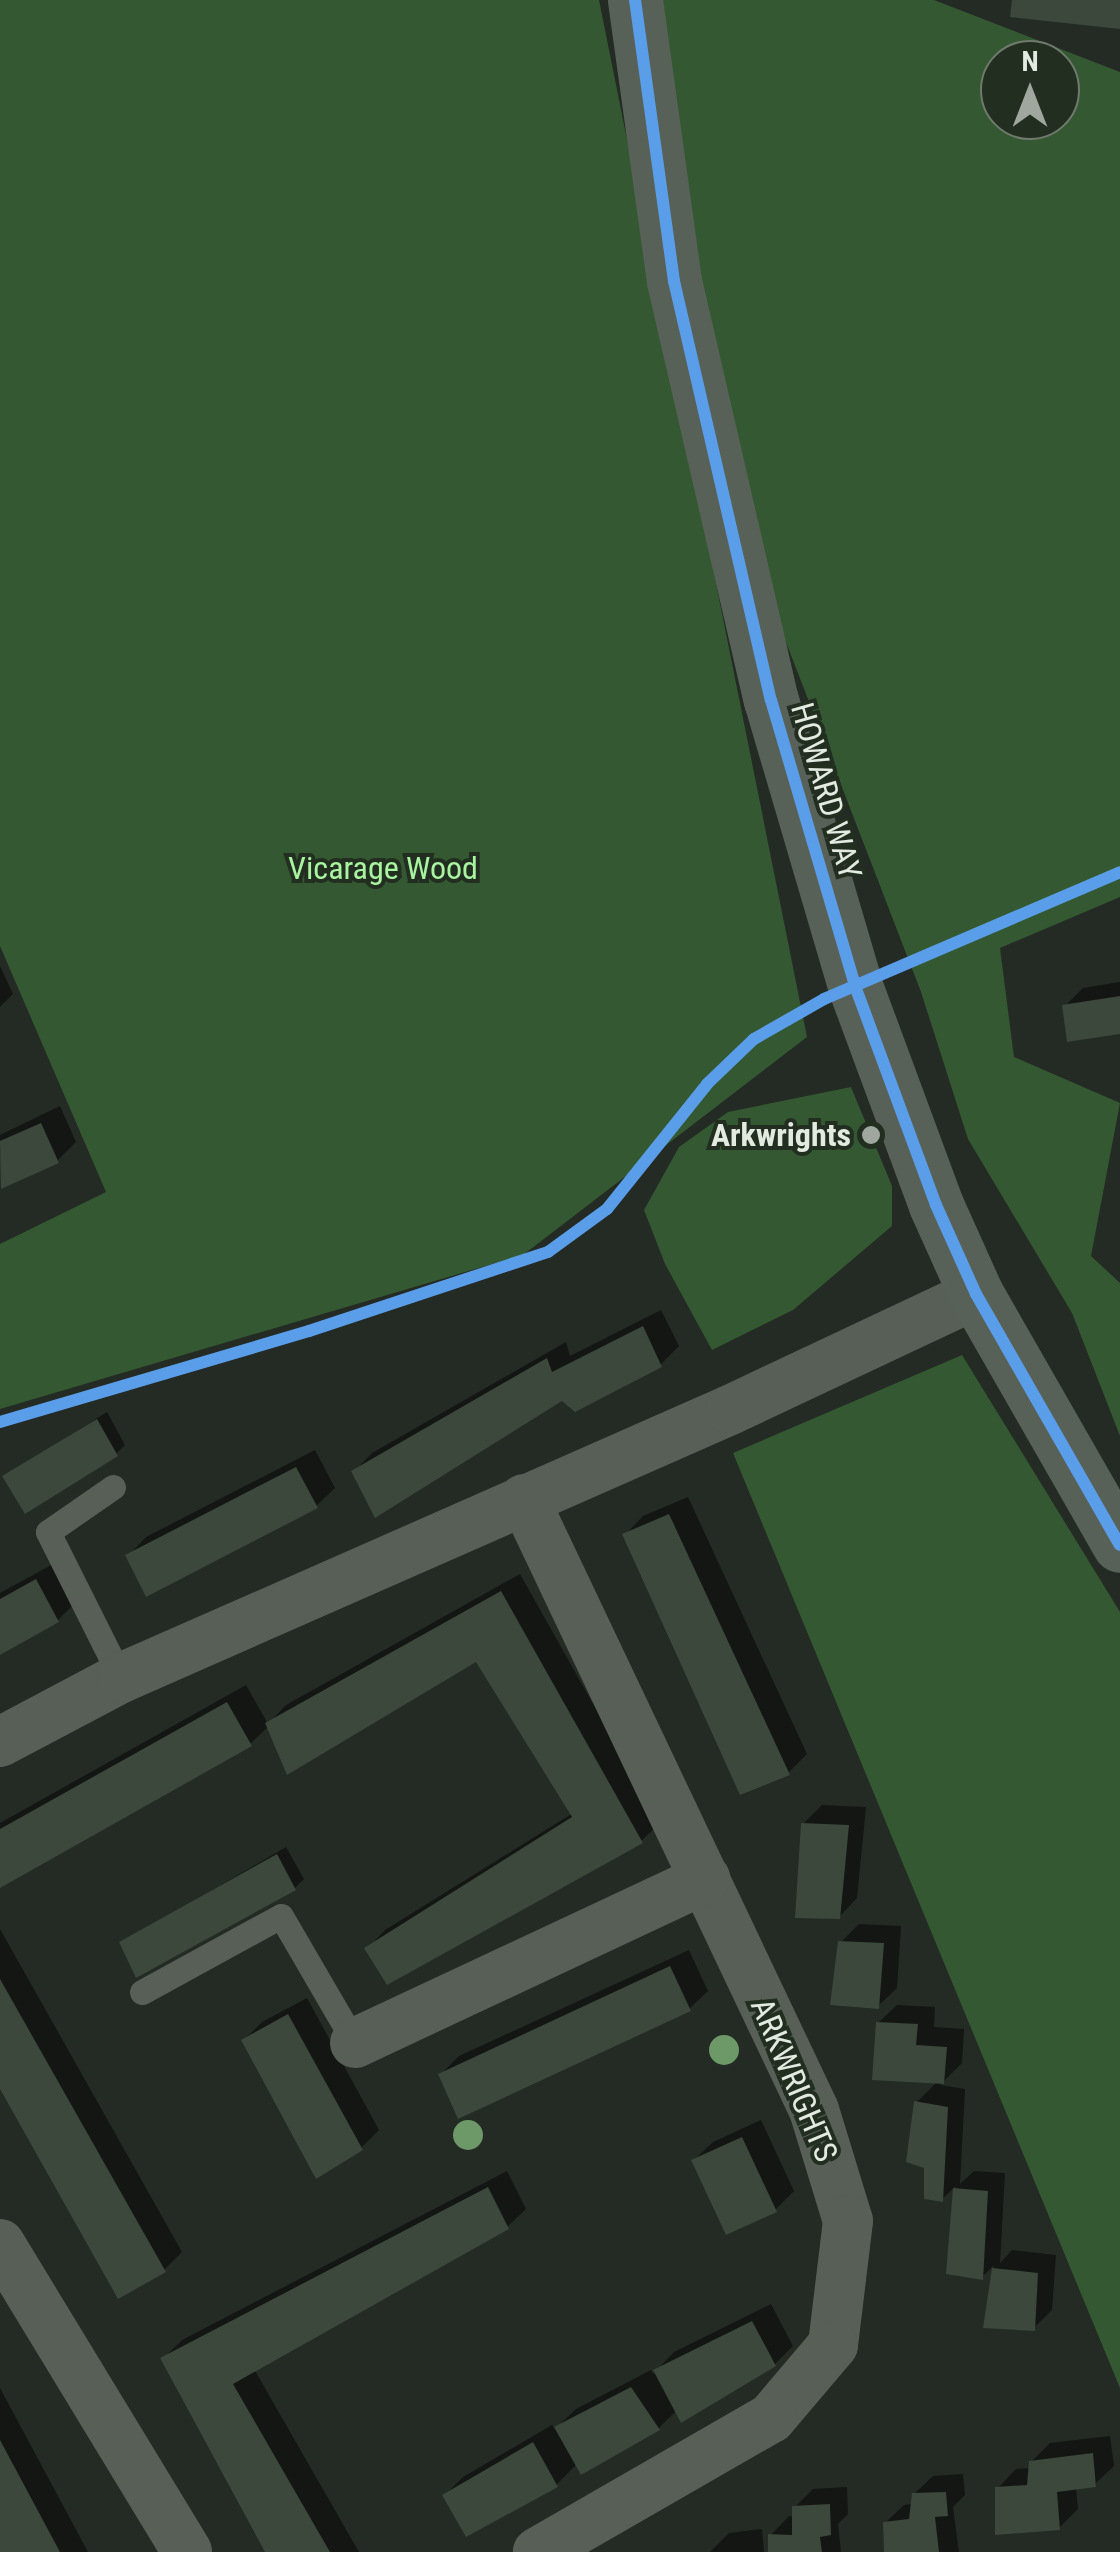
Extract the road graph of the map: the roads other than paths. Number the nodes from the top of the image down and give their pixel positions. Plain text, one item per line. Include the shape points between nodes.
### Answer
1 (635, 0) edge
2 (976, 1294) junction
3 (112, 1487) dead end
4 (524, 1499) junction
5 (1120, 1546) edge
6 (121, 1678) junction
7 (0, 1742) edge
8 (705, 1879) junction
9 (142, 1992) dead end
10 (355, 2043) joint
11 (0, 2244) edge
12 (173, 2547) edge
13 (538, 2552) edge

1 - 2 street, HOWARD WAY via 674,281 771,700 855,986
2 - 4 street
2 - 5 street, HOWARD WAY
3 - 6 lane via 48,1532
4 - 6 street
4 - 8 street, ARKWRIGHTS
6 - 7 street
8 - 10 street
8 - 13 street, ARKWRIGHTS via 814,2110 848,2221 833,2345 771,2418
9 - 10 lane via 281,1916
11 - 12 street

